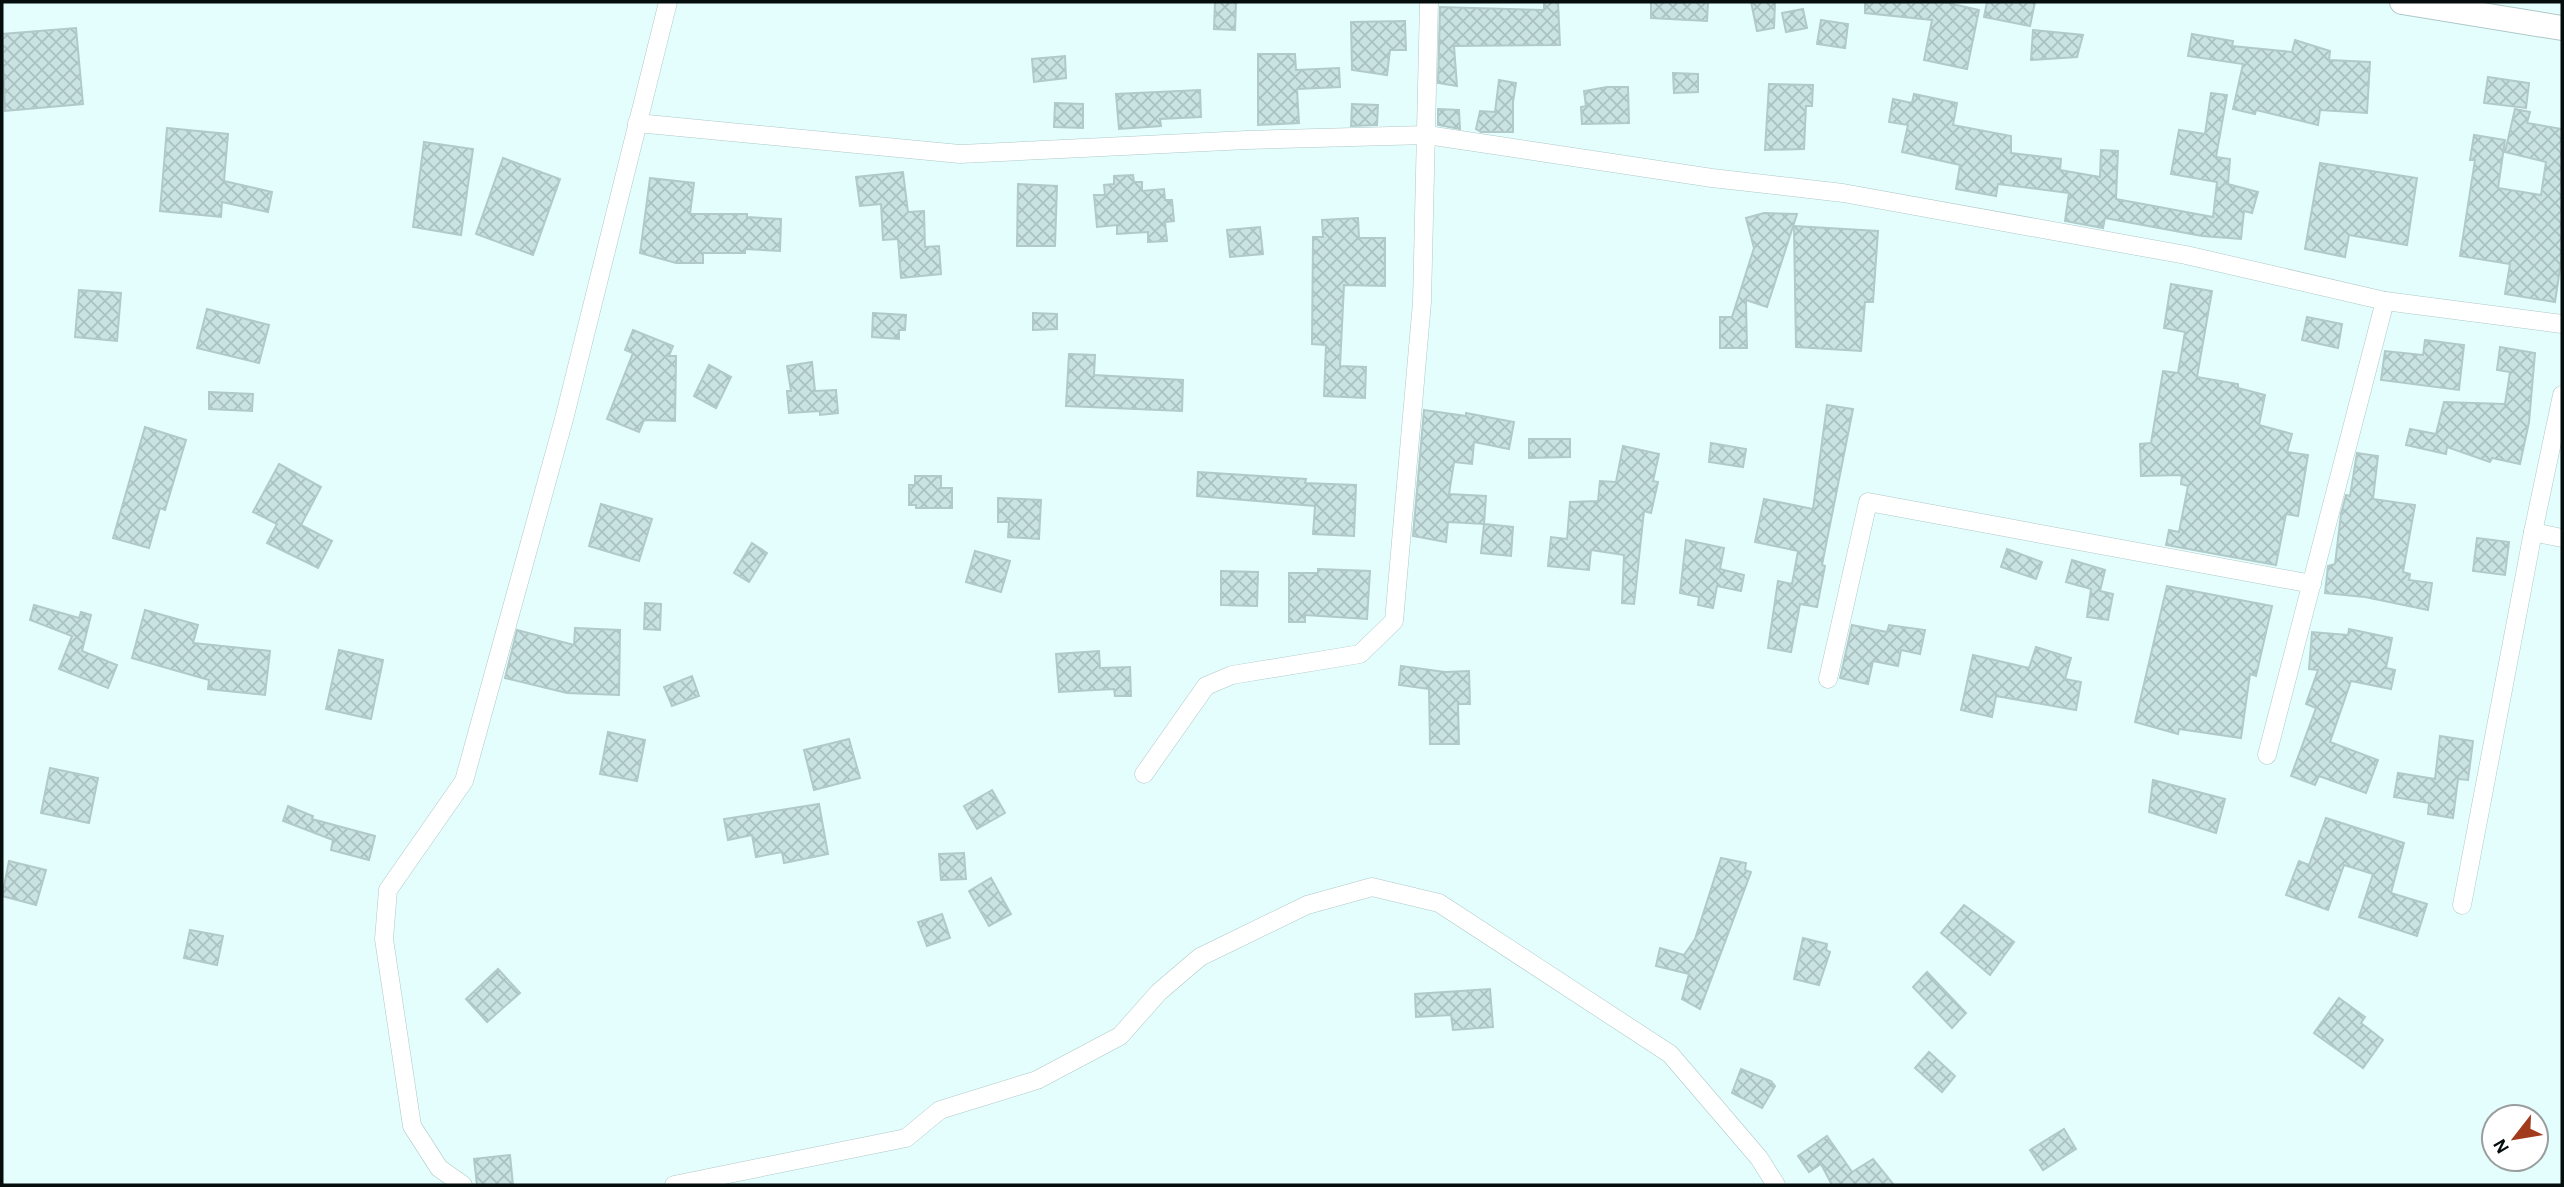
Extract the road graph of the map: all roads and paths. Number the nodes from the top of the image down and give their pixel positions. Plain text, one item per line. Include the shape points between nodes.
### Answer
1 (668, 2) edge
2 (1430, 2) edge
3 (2402, 2) edge
4 (2562, 28) edge
5 (637, 123) junction
6 (1427, 135) junction
7 (2385, 301) junction
8 (2562, 324) edge
9 (2562, 395) edge
10 (2533, 533) junction
11 (2562, 538) edge
12 (2312, 584) junction
13 (1828, 679) dead end
14 (2267, 755) dead end
15 (1144, 774) dead end
16 (2462, 905) dead end
17 (463, 1185) edge
18 (674, 1185) edge
19 (1776, 1185) edge

1 - 5 street
2 - 6 street
3 - 4 main road
5 - 6 street via 960,154
5 - 17 street via 564,419 464,782 388,890 384,939 412,1126 439,1168
6 - 7 street via 1843,193 2186,255
6 - 15 street via 1422,302 1394,621 1360,654 1232,675 1206,686
7 - 8 street
7 - 12 street
9 - 10 street
10 - 11 street
10 - 16 street
12 - 13 street via 1868,502
12 - 14 street
18 - 19 street via 906,1138 940,1110 1037,1080 1120,1036 1159,992 1200,957 1307,905 1372,887 1439,903 1670,1054 1759,1158

